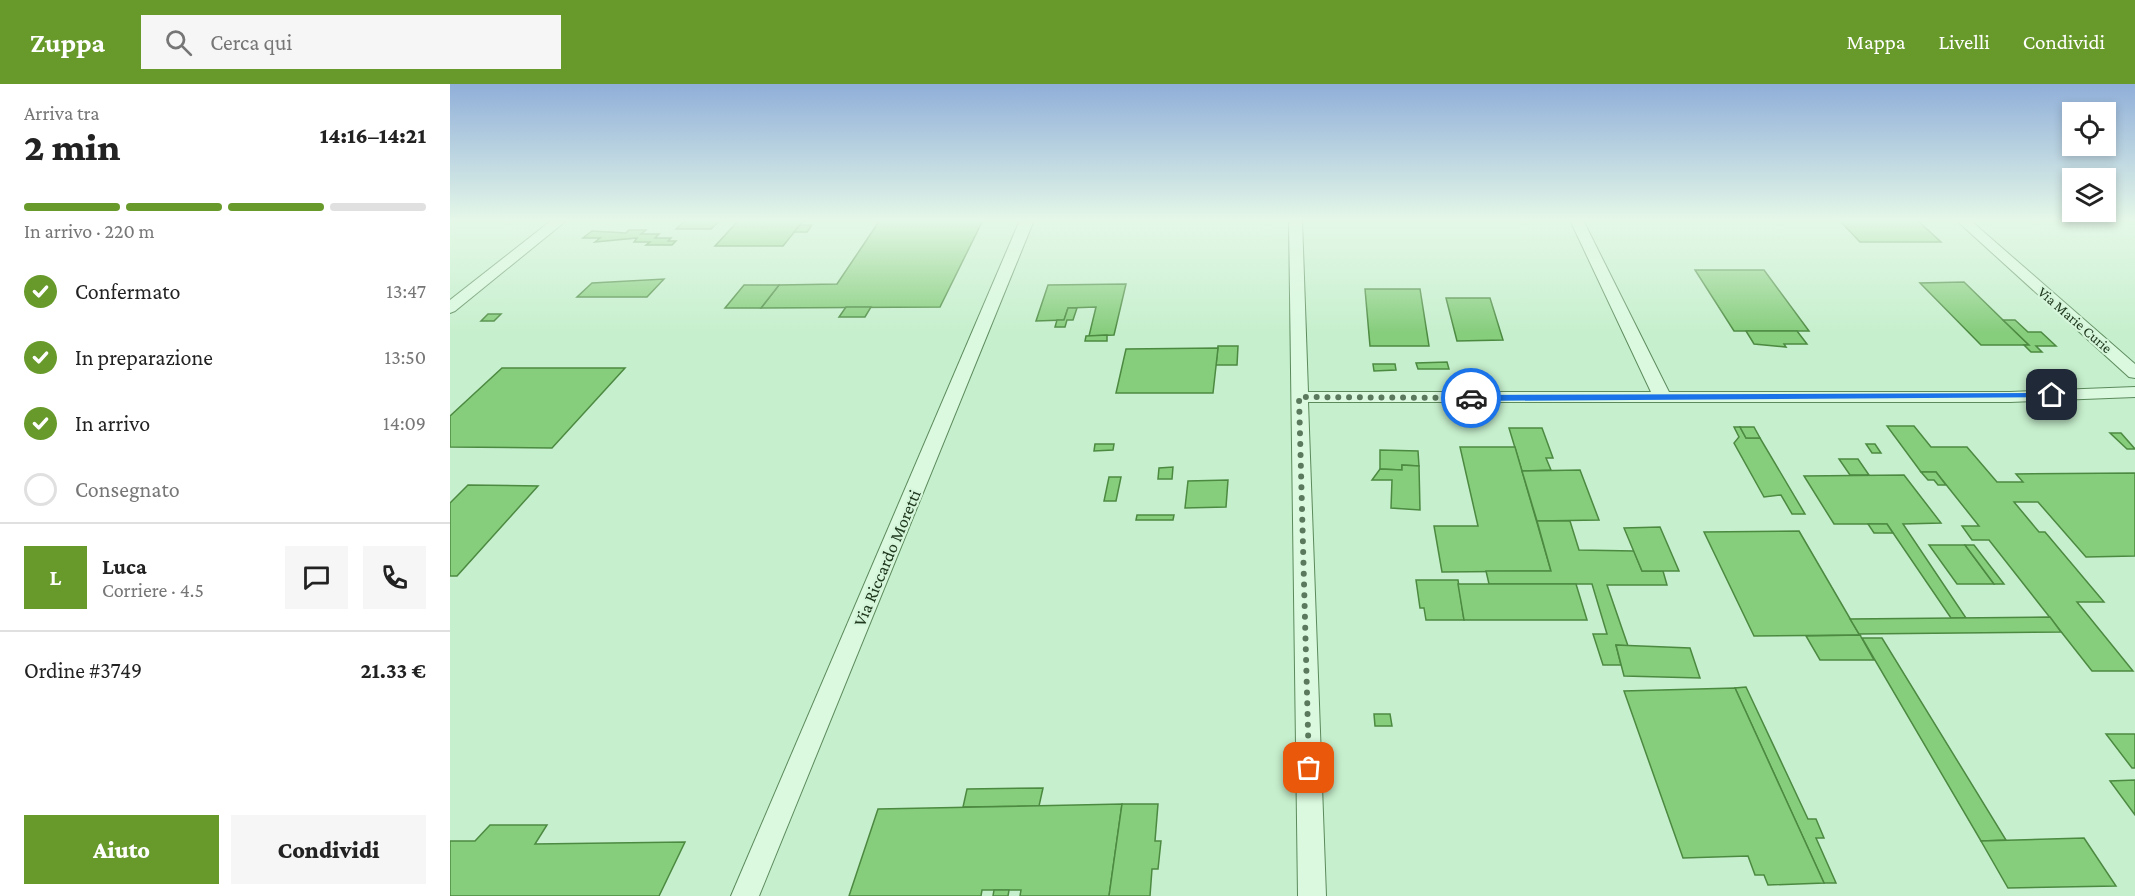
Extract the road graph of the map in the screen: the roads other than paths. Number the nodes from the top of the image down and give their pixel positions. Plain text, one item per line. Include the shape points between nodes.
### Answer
1 (492, 258) edge
2 (513, 258) edge
3 (1011, 258) edge
4 (1296, 258) edge
5 (1595, 258) edge
6 (2005, 258) edge
7 (450, 291) edge
8 (450, 308) edge
9 (2135, 373) edge
10 (2135, 392) edge
11 (1662, 396) junction
12 (1299, 397) junction
13 (745, 896) edge
14 (1312, 896) edge

1 - 7 street
2 - 8 street
3 - 13 street, Via Riccardo Moretti
4 - 12 street
5 - 11 street
6 - 9 street, Via Marie Curie
10 - 11 street via 2010,397
11 - 12 street
12 - 14 street

